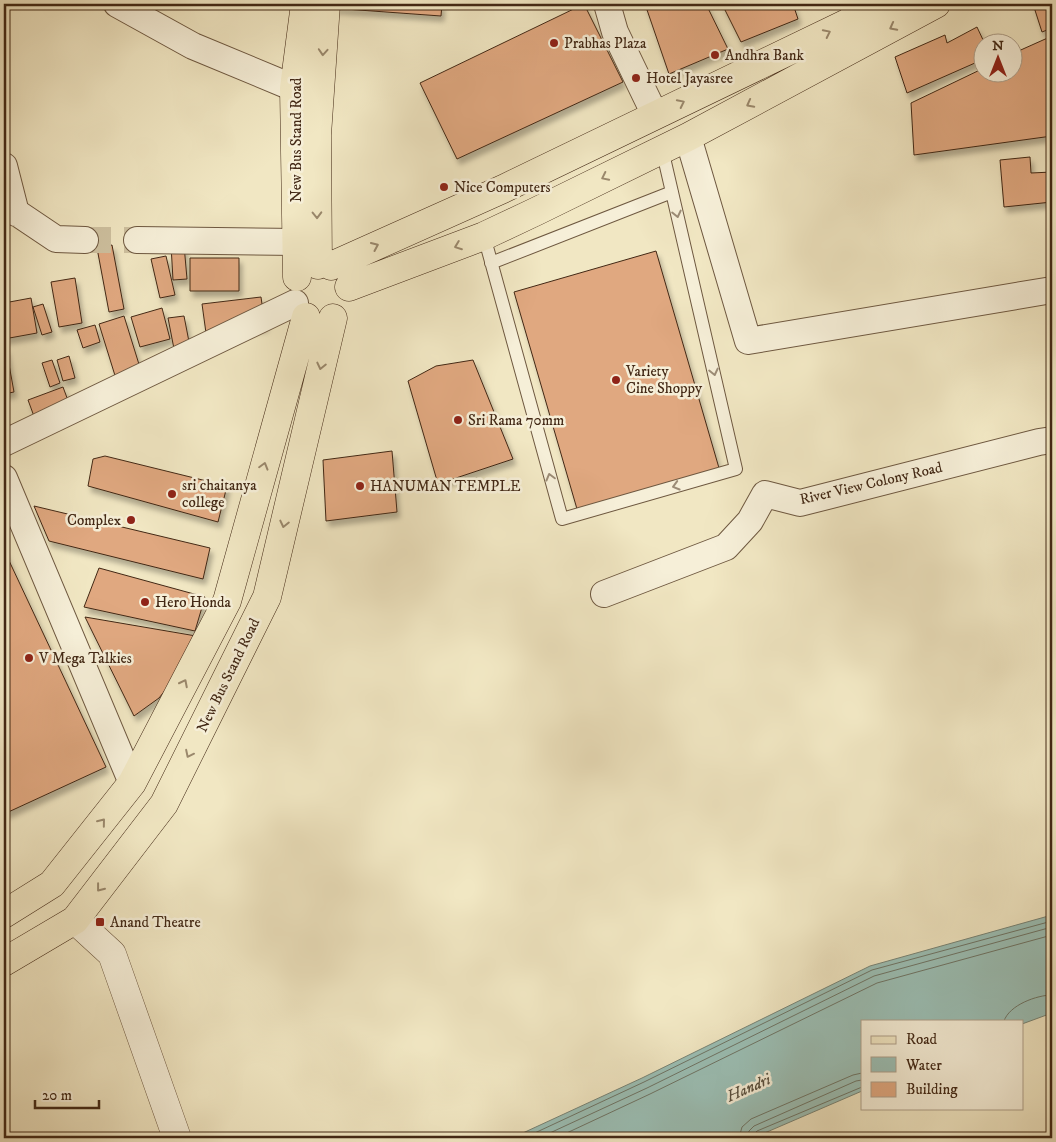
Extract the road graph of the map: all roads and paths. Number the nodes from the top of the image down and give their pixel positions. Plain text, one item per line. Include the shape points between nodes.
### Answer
1 (117, 4) edge
2 (305, 4) edge
3 (326, 4) edge
4 (607, 4) edge
5 (883, 4) edge
6 (936, 4) edge
7 (294, 88) junction
8 (655, 116) junction
9 (688, 136) junction
10 (662, 149) junction
11 (4, 166) edge
12 (672, 192) junction
13 (17, 213) edge
14 (484, 236) junction
15 (85, 240) tunnel mouth
16 (137, 240) tunnel mouth
17 (297, 242) junction
18 (491, 263) junction
19 (309, 286) junction
20 (349, 287) junction
21 (1052, 290) edge
22 (333, 318) junction
23 (1052, 440) edge
24 (4, 443) edge
25 (4, 478) edge
26 (604, 594) dead end
27 (132, 783) junction
28 (4, 914) edge
29 (75, 920) junction
30 (4, 962) edge
31 (177, 1138) edge

1 - 7 street via 193,46
2 - 7 main road, New Bus Stand Road
3 -> 19 main road, New Bus Stand Road
4 - 8 street via 615,32
8 -> 5 main road
6 -> 9 main road
7 - 17 main road, New Bus Stand Road
19 -> 8 main road
9 - 10 main road
9 - 21 street via 748,341
10 - 12 lane
10 -> 14 main road
11 - 13 street
12 - 18 lane
12 -> 18 lane via 736,469 562,519
13 - 15 street via 56,240
14 - 18 lane
14 -> 20 main road
16 - 17 street
17 - 19 main road, New Bus Stand Road
19 - 20 main road via 339,271
19 - 22 main road via 315,320
19 - 24 street
27 -> 19 main road, New Bus Stand Road via 227,601
20 - 22 main road via 346,305
22 -> 29 main road, New Bus Stand Road via 267,597 164,804
23 - 26 street, River View Colony Road via 800,503 764,494 750,521 726,547
25 - 27 street
28 -> 27 main road, New Bus Stand Road via 52,884
29 - 30 main road, New Bus Stand Road
29 - 31 street via 112,954

